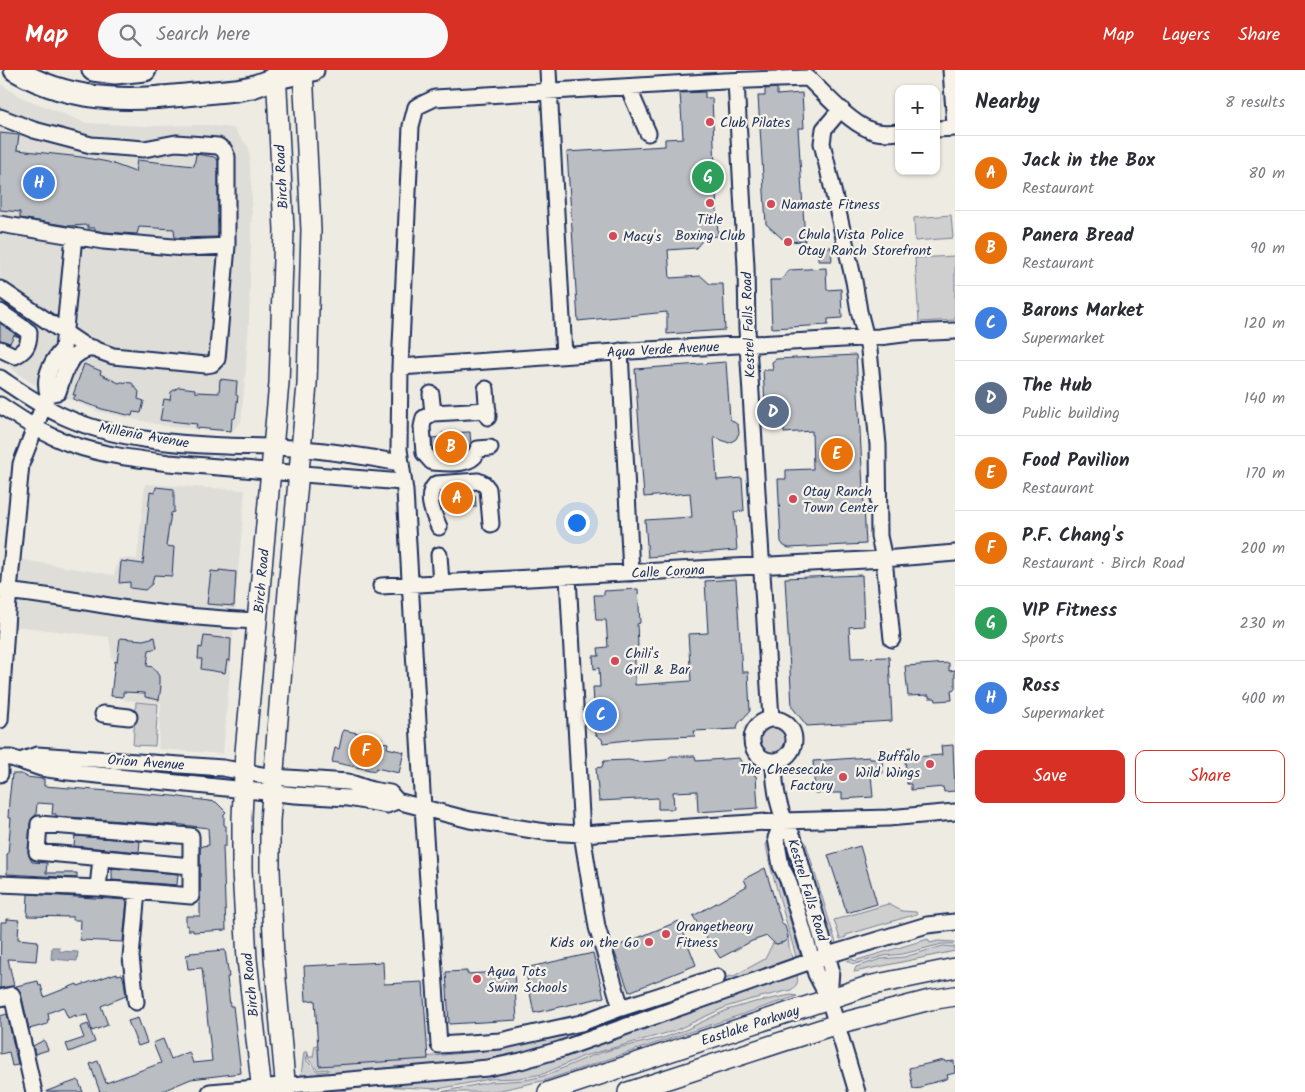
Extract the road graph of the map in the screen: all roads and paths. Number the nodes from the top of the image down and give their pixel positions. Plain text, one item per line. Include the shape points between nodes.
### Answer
1 (15, 70) edge
2 (93, 70) edge
3 (145, 70) edge
4 (548, 70) edge
5 (950, 70) edge
6 (306, 71) edge
7 (276, 74) edge
8 (808, 74) edge
9 (736, 81) junction
10 (628, 87) junction
11 (549, 91) junction
12 (841, 109) junction
13 (0, 117) edge
14 (955, 126) edge
15 (940, 128) edge
16 (895, 132) edge
17 (648, 134) dead end
18 (0, 224) edge
19 (74, 236) junction
20 (227, 246) junction
21 (0, 289) edge
22 (0, 312) edge
23 (955, 330) edge
24 (65, 333) junction
25 (866, 338) junction
26 (749, 344) junction
27 (93, 348) junction
28 (0, 349) edge
29 (62, 349) junction
30 (620, 351) junction
31 (564, 355) junction
32 (400, 367) junction
33 (66, 368) junction
34 (0, 378) edge
35 (486, 389) dead end
36 (431, 394) dead end
37 (46, 400) junction
38 (0, 405) edge
39 (433, 412) junction
40 (34, 428) junction
41 (273, 447) junction
42 (301, 448) junction
43 (490, 448) dead end
44 (400, 463) junction
45 (271, 471) junction
46 (298, 474) junction
47 (402, 482) junction
48 (491, 524) dead end
49 (439, 527) dead end
50 (955, 553) edge
51 (439, 555) dead end
52 (884, 559) junction
53 (762, 565) junction
54 (630, 573) junction
55 (568, 577) junction
56 (442, 583) junction
57 (410, 584) junction
58 (381, 586) dead end
59 (5, 591) edge
60 (257, 621) junction
61 (892, 639) dead end
62 (103, 714) dead end
63 (129, 717) dead end
64 (771, 719) junction
65 (0, 720) edge
66 (0, 758) edge
67 (774, 761) junction
68 (0, 768) edge
69 (0, 774) edge
70 (244, 780) junction
71 (272, 784) junction
72 (424, 809) junction
73 (955, 812) edge
74 (783, 821) junction
75 (582, 834) junction
76 (101, 858) junction
77 (191, 866) junction
78 (0, 884) edge
79 (98, 888) junction
80 (137, 892) junction
81 (955, 922) edge
82 (828, 956) junction
83 (812, 961) junction
84 (955, 968) edge
85 (717, 977) dead end
86 (955, 996) edge
87 (0, 998) edge
88 (829, 999) junction
89 (136, 1002) dead end
90 (621, 1008) junction
91 (836, 1024) junction
92 (286, 1088) edge
93 (262, 1089) edge
94 (34, 1092) edge
95 (210, 1092) edge
96 (548, 1092) edge
97 (628, 1092) edge
98 (857, 1092) edge

1 - 7 highway via 60,90 120,99 252,88
2 - 3 highway via 115,73
4 - 11 street
5 - 14 street
6 - 7 highway
6 - 42 main road, Birch Road via 311,230 307,385
7 - 41 main road, Birch Road via 284,230 279,383
8 - 9 street
8 - 12 street
9 - 10 street
9 - 26 street, Kestrel Falls Road
10 - 11 street
10 - 17 street
11 - 31 street
11 - 32 street via 435,98 416,107 411,126
12 - 16 street via 869,130
12 - 25 street via 824,129 822,143
13 - 20 street via 91,145 144,149 176,143 218,146 227,157
14 - 15 street
18 - 19 street
19 - 20 street via 179,247
19 - 24 street
20 - 27 street via 216,359 212,364 120,357
21 - 24 street
22 - 28 street via 29,332 36,346 34,354 23,360
23 - 25 street, Aqua Verde Avenue
24 - 27 street via 83,346
24 - 29 street
25 - 26 street, Aqua Verde Avenue
25 - 52 street via 878,445 879,536
26 - 30 street, Aqua Verde Avenue
26 - 53 street, Kestrel Falls Road
27 - 33 street via 76,354
29 - 33 street
29 - 37 street via 52,362 45,385
30 - 31 street, Aqua Verde Avenue
30 - 54 street
31 - 32 street, Aqua Verde Avenue
32 - 44 street
33 - 37 street via 58,392
34 - 37 street, Millenia Avenue via 28,397
35 - 39 street via 488,413
36 - 39 street
37 - 40 street
37 - 41 street, Millenia Avenue via 82,424 141,438 198,445
38 - 40 street, Millenia Avenue
39 - 43 street via 424,418 422,426 424,454 432,462 469,461 478,449
40 - 45 street, Millenia Avenue via 72,444 134,459
40 - 59 street via 21,464 11,571
41 - 42 street, Millenia Avenue
41 - 45 main road, Birch Road
42 - 44 street, Millenia Avenue
42 - 46 main road, Birch Road
44 - 47 street
45 - 46 street, Millenia Avenue
45 - 60 main road, Birch Road
46 - 47 street, Millenia Avenue
46 - 71 main road, Birch Road
47 - 57 street
48 - 49 street via 488,489 478,481 436,484 433,487 431,505
50 - 52 street, Calle Corona
51 - 56 street
52 - 53 street, Calle Corona
52 - 61 street
53 - 54 street, Calle Corona
53 - 64 street, Kestrel Falls Road
54 - 55 street, Calle Corona
55 - 56 street, Calle Corona
55 - 75 street
56 - 57 street, Calle Corona
57 - 58 street, Calle Corona
57 - 72 street
59 - 60 street via 162,613
59 - 65 street
60 - 70 main road, Birch Road
62 - 63 street
64 - 67 street via 758,725 752,737 756,751 766,760
64 - 67 street via 789,726 794,738 786,756
66 - 70 street, Orion Avenue via 20,761 37,755 223,768
67 - 74 street
68 - 69 street
70 - 71 street, Orion Avenue
70 - 93 main road, Birch Road via 242,870 247,959
71 - 72 street, Orion Avenue via 387,805 397,801
71 - 92 main road, Birch Road via 270,870 274,957
72 - 75 street via 545,832
72 - 90 street via 439,1045 500,1041 581,1023
73 - 74 street
74 - 75 street
74 - 82 street, Kestrel Falls Road via 793,837
74 - 83 street, Kestrel Falls Road via 776,838 781,866
75 - 90 street via 597,926
76 - 77 street
76 - 77 street via 36,852 39,824 191,836
76 - 79 street
77 - 80 street via 191,896
78 - 79 street
79 - 80 street
80 - 89 street via 131,957
81 - 82 street via 927,925
82 - 83 street
82 - 88 street, Kestrel Falls Road via 832,969
83 - 88 street, Kestrel Falls Road
83 - 92 street via 521,1061 488,1068
84 - 88 main road, Eastlake Parkway via 868,986
85 - 90 street
86 - 91 main road, Eastlake Parkway
87 - 94 street via 12,995
88 - 91 street, Kestrel Falls Road
88 - 96 main road, Eastlake Parkway
91 - 97 main road, Eastlake Parkway
91 - 98 street, Kestrel Falls Road
92 - 93 street
93 - 95 street

